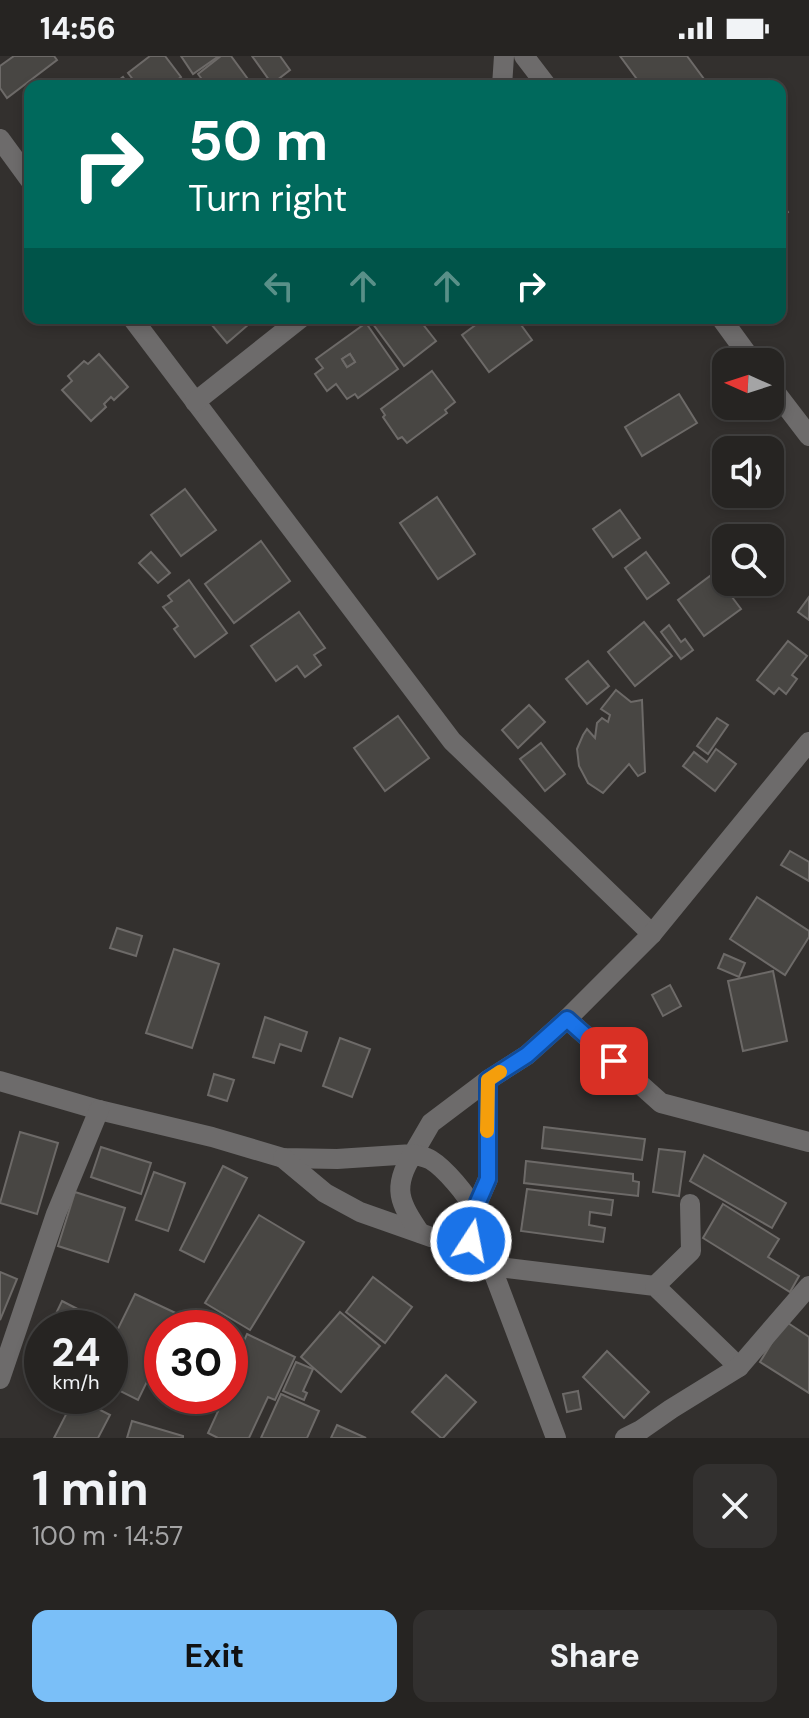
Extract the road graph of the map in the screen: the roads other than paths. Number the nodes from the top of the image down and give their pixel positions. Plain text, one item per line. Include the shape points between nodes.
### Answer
1 (504, 56) edge
2 (524, 56) edge
3 (502, 80) edge
4 (542, 80) edge
5 (0, 139) edge
6 (24, 172) edge
7 (136, 324) edge
8 (293, 324) edge
9 (725, 324) edge
10 (743, 348) edge
11 (195, 402) junction
12 (784, 403) edge
13 (809, 436) edge
14 (809, 742) edge
15 (652, 934) junction
16 (567, 1019) junction
17 (488, 1080) junction
18 (0, 1081) edge
19 (99, 1110) junction
20 (809, 1142) edge
21 (413, 1154) junction
22 (283, 1158) junction
23 (690, 1204) dead end
24 (474, 1211) junction
25 (420, 1233) junction
26 (471, 1241) junction
27 (491, 1266) junction
28 (655, 1286) junction
29 (809, 1286) edge
30 (739, 1367) junction
31 (0, 1379) edge
32 (556, 1438) edge
33 (625, 1438) edge

1 - 3 street
2 - 4 street
5 - 6 street
7 - 11 street
8 - 11 street
9 - 10 street
11 - 15 street via 452,741
12 - 13 street
14 - 15 street
15 - 16 street
16 - 17 street via 527,1055
16 - 20 street via 661,1103
17 - 21 street via 431,1123
17 - 24 street via 488,1179
18 - 19 street
19 - 22 street
19 - 31 street via 56,1214
21 - 22 street
21 - 24 street via 431,1160
21 - 25 street via 400,1193 402,1207
22 - 25 street via 325,1193
23 - 28 street via 691,1251
24 - 26 street
25 - 26 street via 450,1242
26 - 27 street
27 - 28 street
27 - 32 street
28 - 30 street
29 - 30 street
30 - 33 street

